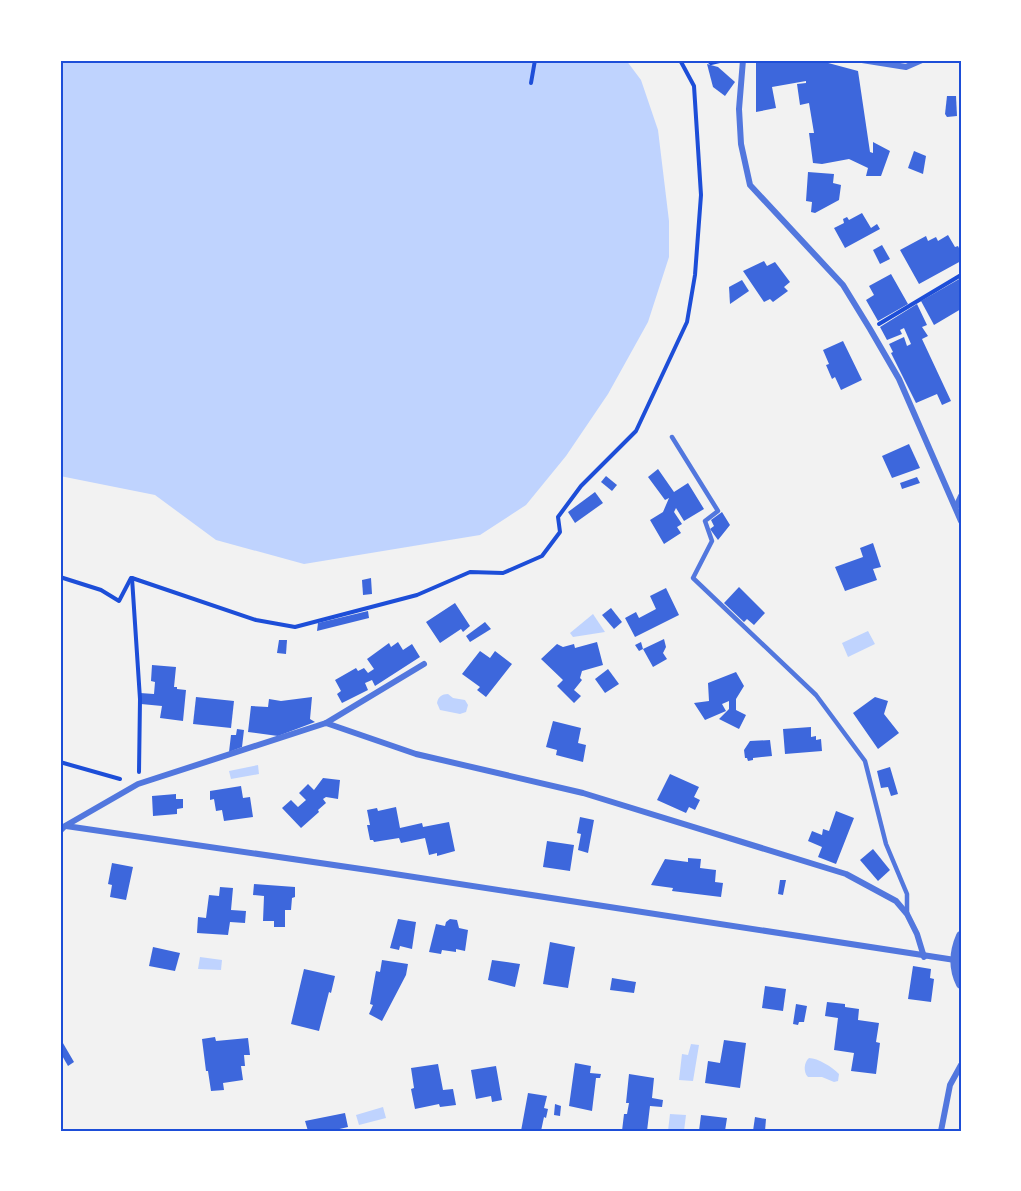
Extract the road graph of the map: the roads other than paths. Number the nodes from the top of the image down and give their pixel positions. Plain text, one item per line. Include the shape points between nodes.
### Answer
1 (743, 60) edge
2 (862, 60) edge
3 (922, 60) edge
4 (672, 437) dead end
5 (961, 496) edge
6 (956, 507) junction
7 (961, 521) edge
8 (424, 664) dead end
9 (326, 723) junction
10 (62, 829) edge
11 (907, 914) junction
12 (961, 936) edge
13 (924, 957) junction
14 (955, 960) junction
15 (961, 984) edge
16 (961, 1065) edge
17 (941, 1131) edge

1 - 6 street via 740,133 750,185 843,285 899,379
2 - 3 street via 906,67
4 - 11 lane via 718,512 705,521 712,542 693,578 816,695 865,761 886,844 907,894
5 - 6 street
6 - 7 street
8 - 9 street
9 - 10 street via 138,784
9 - 11 street via 416,754 583,793 846,874 896,901
10 - 13 street via 375,871
11 - 13 street
12 - 14 street
13 - 14 street
14 - 15 street
16 - 17 street via 950,1085

